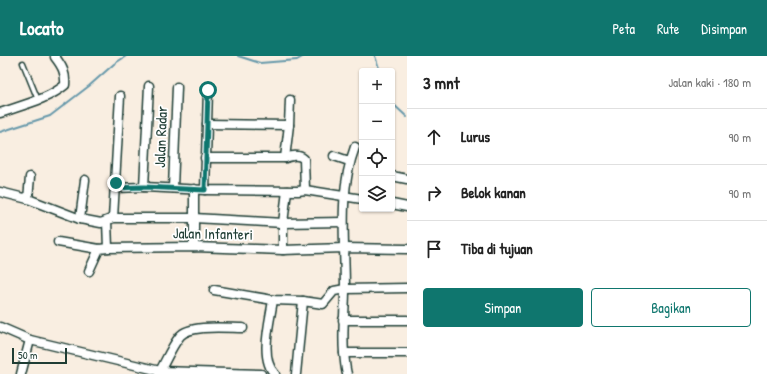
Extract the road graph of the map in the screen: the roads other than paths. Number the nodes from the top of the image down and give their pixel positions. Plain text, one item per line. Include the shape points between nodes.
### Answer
1 (55, 57) edge
2 (22, 63) dead end
3 (149, 86) dead end
4 (177, 87) dead end
5 (208, 90) dead end
6 (120, 96) dead end
7 (38, 100) junction
8 (290, 100) dead end
9 (0, 113) edge
10 (207, 124) junction
11 (289, 126) junction
12 (355, 146) dead end
13 (334, 156) dead end
14 (205, 158) junction
15 (285, 158) junction
16 (349, 161) junction
17 (30, 177) dead end
18 (395, 177) edge
19 (407, 179) edge
20 (85, 180) dead end
21 (144, 187) junction
22 (114, 188) junction
23 (173, 188) junction
24 (194, 189) junction
25 (205, 190) junction
26 (305, 190) junction
27 (287, 191) junction
28 (0, 192) edge
29 (344, 196) junction
30 (359, 198) edge
31 (28, 199) junction
32 (395, 205) edge
33 (407, 207) edge
34 (80, 218) junction
35 (194, 218) junction
36 (110, 220) junction
37 (343, 222) junction
38 (283, 223) junction
39 (58, 242) dead end
40 (194, 247) junction
41 (108, 248) junction
42 (344, 248) junction
43 (99, 249) junction
44 (407, 249) edge
45 (283, 250) junction
46 (90, 271) dead end
47 (407, 288) edge
48 (345, 289) junction
49 (214, 290) dead end
50 (273, 300) junction
51 (303, 301) junction
52 (343, 320) junction
53 (407, 320) edge
54 (0, 327) edge
55 (243, 328) dead end
56 (30, 340) junction
57 (344, 353) junction
58 (407, 353) edge
59 (159, 372) edge
60 (21, 374) edge
61 (261, 374) edge
62 (275, 374) edge
63 (296, 374) edge
64 (347, 374) edge

1 - 7 street via 66,76 65,85 57,92
2 - 7 lane
3 - 21 street
4 - 23 street, Jalan Radar
5 - 10 street
6 - 22 street
7 - 9 street
8 - 11 street
10 - 11 street
10 - 14 street
11 - 15 street
12 - 16 street
13 - 16 street
14 - 15 street
14 - 25 street
15 - 26 street via 297,155 304,159
16 - 29 street
17 - 31 street
18 - 19 street
20 - 34 street
21 - 22 street
21 - 23 street
22 - 36 street
23 - 24 street
24 - 25 street
24 - 35 street
25 - 27 street
26 - 27 street
26 - 29 street
27 - 38 street
28 - 31 street
29 - 30 street
29 - 37 street
31 - 34 street
32 - 33 street
34 - 36 street via 101,223
35 - 36 street
35 - 38 street
35 - 40 street
36 - 41 street
37 - 38 street
37 - 42 street
38 - 45 street
39 - 43 street, Jalan Infanteri
40 - 41 street, Jalan Infanteri
40 - 45 street, Jalan Infanteri
41 - 43 street, Jalan Infanteri
42 - 44 street, Jalan Infanteri
42 - 45 street, Jalan Infanteri
42 - 48 street
43 - 46 street
47 - 48 street
48 - 51 street via 334,291 322,304
48 - 52 street
49 - 50 street
50 - 51 street
50 - 62 street via 266,355 270,370
51 - 63 street
52 - 53 street
52 - 57 street
54 - 56 street
55 - 59 street via 204,328 186,331 180,336
56 - 59 street
56 - 60 street
57 - 58 street
57 - 64 street
59 - 61 street

